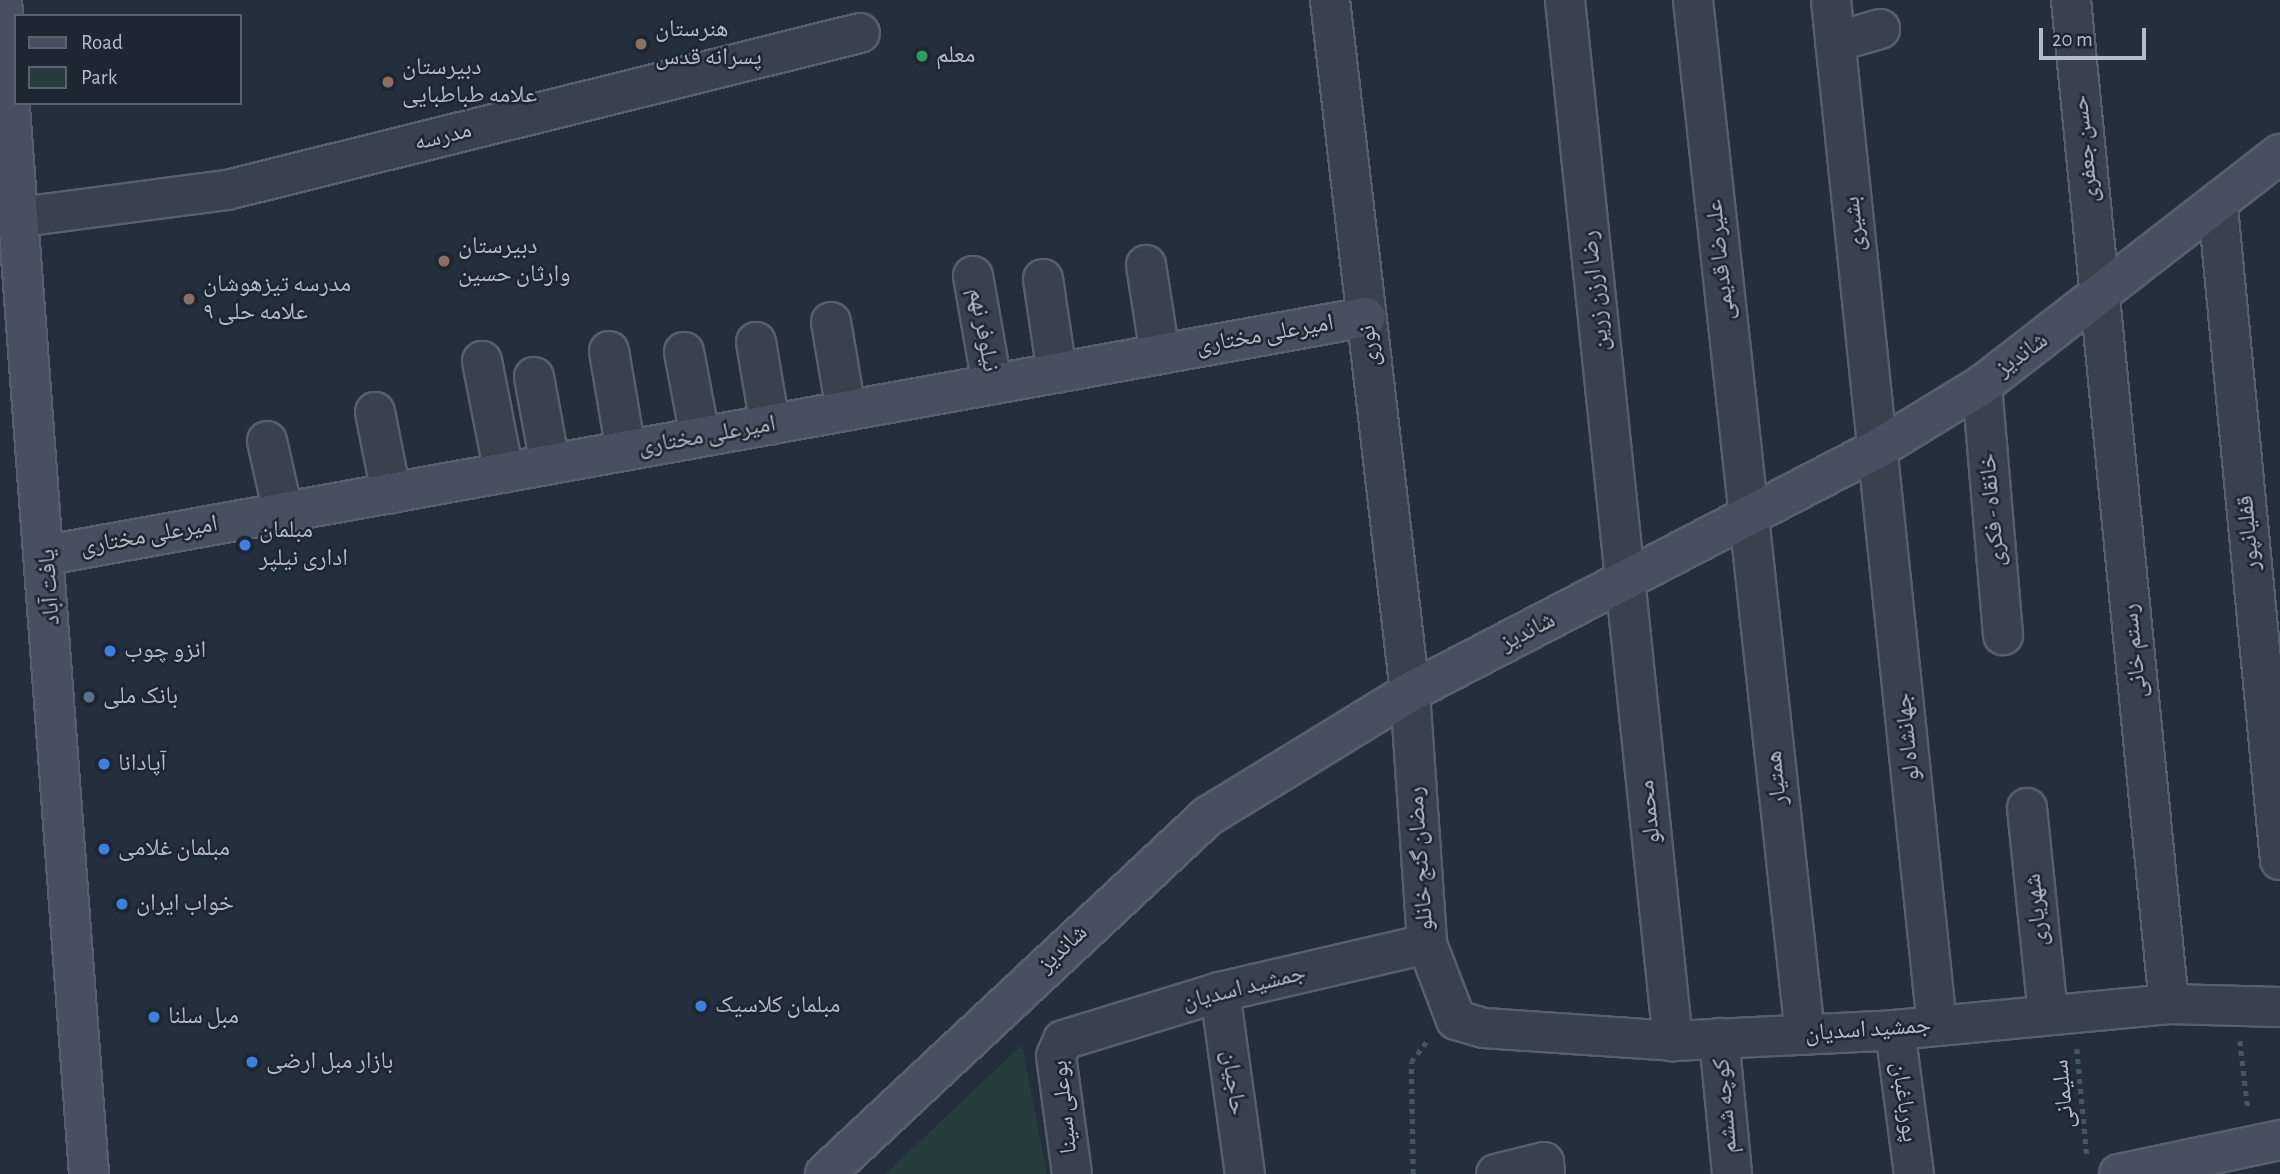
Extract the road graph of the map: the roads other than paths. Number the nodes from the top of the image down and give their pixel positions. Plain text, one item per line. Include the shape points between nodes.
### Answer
1 (2, 0) edge
2 (1329, 0) edge
3 (1565, 0) edge
4 (1693, 0) edge
5 (1831, 0) edge
6 (2071, 0) edge
7 (1880, 29) dead end
8 (860, 33) dead end
9 (1835, 42) junction
10 (8, 150) edge
11 (2280, 154) edge
12 (2218, 207) junction
13 (21, 217) junction
14 (1146, 265) dead end
15 (973, 276) dead end
16 (1043, 279) dead end
17 (2101, 298) junction
18 (1366, 317) junction
19 (831, 323) dead end
20 (756, 342) dead end
21 (609, 351) dead end
22 (684, 352) dead end
23 (1160, 354) junction
24 (482, 361) dead end
25 (1057, 373) junction
26 (534, 377) dead end
27 (992, 384) junction
28 (1982, 384) junction
29 (846, 411) junction
30 (375, 412) dead end
31 (770, 425) junction
32 (700, 437) junction
33 (267, 441) dead end
34 (1879, 449) junction
35 (626, 451) junction
36 (550, 464) junction
37 (503, 473) junction
38 (391, 493) junction
39 (283, 512) junction
40 (1748, 520) junction
41 (47, 555) junction
42 (1626, 583) junction
43 (2003, 635) dead end
44 (1410, 692) junction
45 (2027, 808) dead end
46 (2280, 860) edge
47 (1427, 944) junction
48 (1220, 992) junction
49 (2169, 1004) junction
50 (2280, 1007) edge
51 (2061, 1012) junction
52 (1456, 1020) joint
53 (1937, 1026) junction
54 (1895, 1030) junction
55 (1805, 1035) junction
56 (1720, 1038) junction
57 (1063, 1040) joint
58 (1673, 1041) junction
59 (2266, 1142) edge
60 (1544, 1168) edge
61 (2115, 1171) edge
62 (89, 1174) edge
63 (825, 1174) edge
64 (1072, 1174) edge
65 (1245, 1174) edge
66 (1496, 1174) edge
67 (1732, 1174) edge
68 (1914, 1174) edge

1 - 10 street, یافت آباد
2 - 18 street, نوری
3 - 42 street, رضا ارزن زرین
4 - 40 street, علیرضا قدیمی
5 - 9 street, بشیری
6 - 17 street, حسن جعفری
7 - 9 street
8 - 13 street, مدرسه via 227,190
9 - 34 street, بشیری
10 - 13 street, یافت آباد
11 - 12 street, شاندیز
12 - 17 street, شاندیز
12 - 46 street, قفلیانپور
13 - 41 street, یافت آباد
14 - 23 street
15 - 27 street, نیلوفر نهم
16 - 25 street
17 - 28 street, شاندیز
17 - 49 street, رستم خانی
18 - 23 street, امیرعلی مختاری
18 - 44 street, نوری
19 - 29 street
20 - 31 street
21 - 35 street
22 - 32 street
23 - 25 street, امیرعلی مختاری
24 - 37 street
25 - 27 street, امیرعلی مختاری
26 - 36 street
27 - 29 street, امیرعلی مختاری
28 - 34 street, شاندیز
28 - 43 street, خانقاه - فکری
29 - 31 street, امیرعلی مختاری
30 - 38 street
31 - 32 street, امیرعلی مختاری
32 - 35 street, امیرعلی مختاری
33 - 39 street
34 - 40 street, شاندیز
34 - 53 street, جهانشاه لو
35 - 36 street, امیرعلی مختاری
36 - 37 street, امیرعلی مختاری
37 - 38 street, امیرعلی مختاری
38 - 39 street, امیرعلی مختاری
39 - 41 street, امیرعلی مختاری
40 - 42 street, شاندیز
40 - 55 street, همتیار
41 - 62 street, یافت آباد
42 - 44 street, شاندیز
42 - 58 street, محمدلو
44 - 47 street, رمضان گنج خانلو
44 - 63 street, شاندیز via 1208,816
45 - 51 street, شهریاری
47 - 48 street, جمشید اسدیان
47 - 52 street, رمضان گنج خانلو
48 - 57 street, جمشید اسدیان
48 - 65 street, حاجیان
49 - 50 street, جمشید اسدیان
49 - 51 street, جمشید اسدیان
51 - 53 street, جمشید اسدیان
52 - 58 street, جمشید اسدیان via 1484,1028
53 - 54 street, جمشید اسدیان
54 - 55 street, جمشید اسدیان
54 - 68 street, پورباغبان
55 - 56 street, جمشید اسدیان
56 - 58 street, جمشید اسدیان
56 - 67 street, کوچه ششم
57 - 64 street, بوعلی سینا via 1056,1056
59 - 61 street
60 - 66 street

